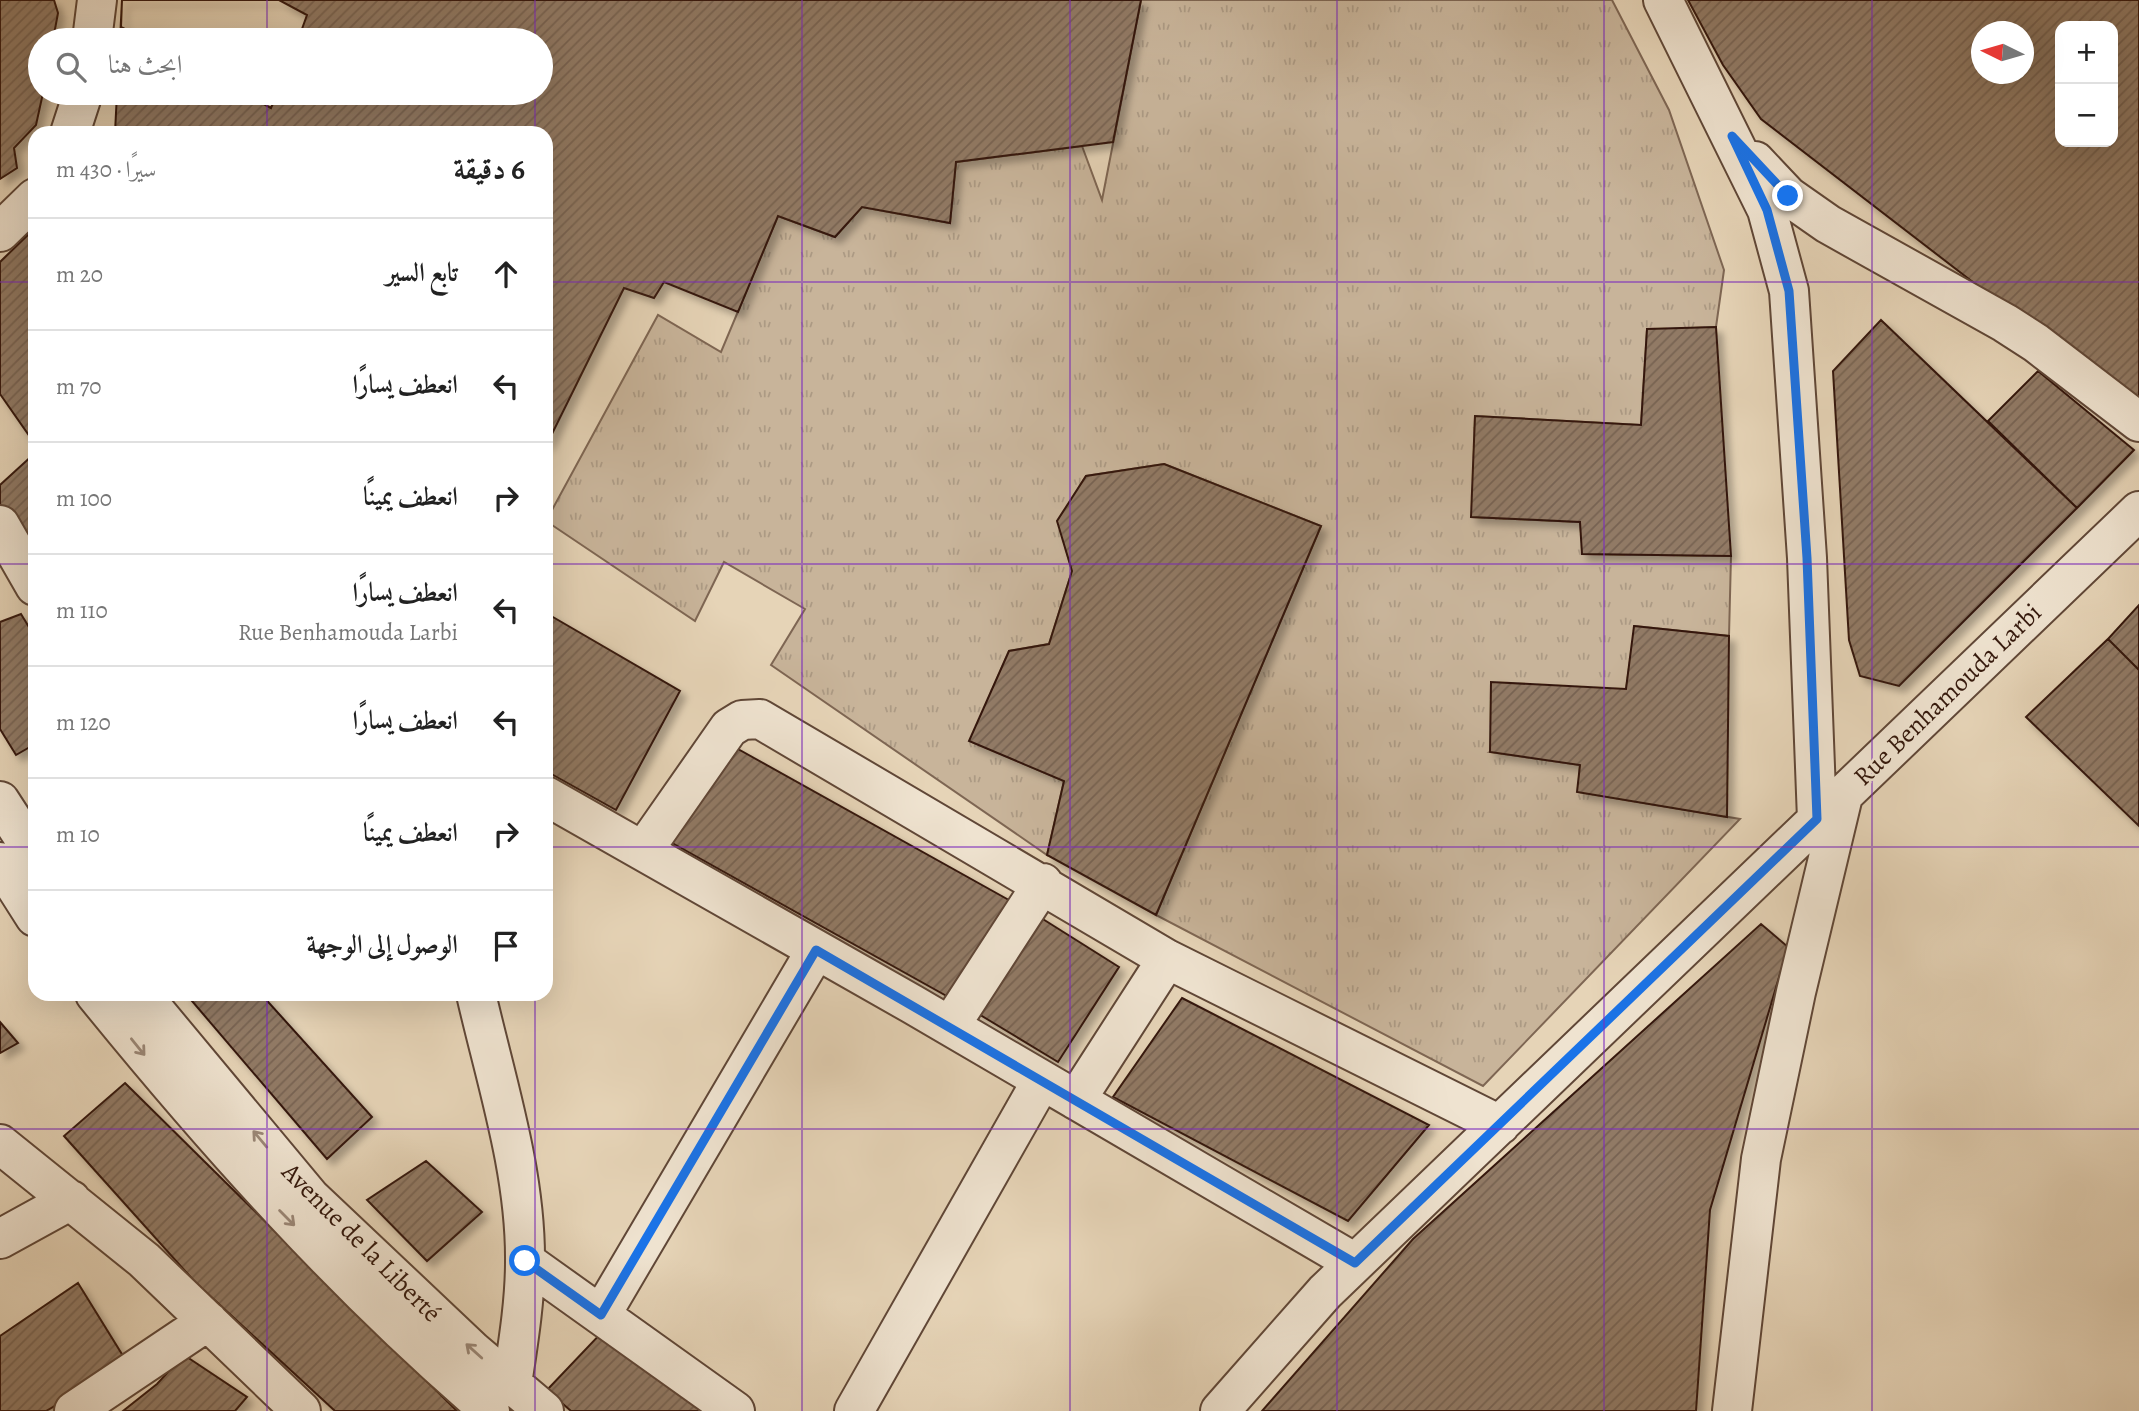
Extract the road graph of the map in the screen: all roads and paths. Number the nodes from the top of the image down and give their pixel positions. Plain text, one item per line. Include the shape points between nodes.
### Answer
1 (97, 0) edge
2 (1663, 0) edge
3 (94, 28) edge
4 (79, 105) edge
5 (72, 126) edge
6 (1732, 136) junction
7 (28, 205) edge
8 (0, 232) edge
9 (2139, 422) edge
10 (2139, 511) edge
11 (0, 525) edge
12 (28, 574) edge
13 (553, 800) edge
14 (0, 801) edge
15 (1830, 807) junction
16 (28, 844) edge
17 (643, 851) junction
18 (0, 862) edge
19 (1043, 883) junction
20 (22, 901) edge
21 (816, 950) junction
22 (1167, 959) junction
23 (101, 1001) edge
24 (147, 1001) edge
25 (478, 1001) edge
26 (950, 1026) junction
27 (1042, 1080) junction
28 (1076, 1100) junction
29 (1500, 1125) junction
30 (0, 1144) edge
31 (71, 1200) junction
32 (0, 1239) edge
33 (525, 1261) junction
34 (1355, 1263) junction
35 (601, 1315) junction
36 (208, 1321) junction
37 (501, 1397) edge
38 (74, 1411) edge
39 (301, 1411) edge
40 (544, 1411) edge
41 (735, 1411) edge
42 (854, 1411) edge
43 (1220, 1411) edge
44 (1732, 1411) edge

1 - 3 street
2 - 6 street
4 - 5 street
6 - 9 street via 1788,196 1828,224 2015,330
6 - 15 street via 1767,210 1789,291
7 - 8 street
10 - 15 street, Rue Benhamouda Larbi
11 - 12 street
13 - 17 street
14 - 16 street
15 - 29 street, Rue Benhamouda Larbi
15 - 44 street via 1761,1159
17 - 19 street via 729,728 742,720 760,719
17 - 21 street
18 - 20 street
19 - 22 street
19 - 26 street
21 - 26 street
21 - 35 street
22 - 28 street
22 - 29 street
23 -> 37 street, Avenue de la Liberté via 187,1108 284,1215 447,1374
37 -> 24 street, Avenue de la Liberté via 310,1197
25 - 33 street via 512,1150
26 - 27 street
27 - 28 street
27 - 42 street
28 - 34 street
29 - 34 street, Rue Benhamouda Larbi
30 - 31 street
31 - 32 street
31 - 36 street via 144,1259
33 - 35 street
33 - 37 street
34 - 43 street, Rue Benhamouda Larbi
35 - 41 street
36 - 38 street
36 - 39 street
37 - 40 street, Avenue de la Liberté

